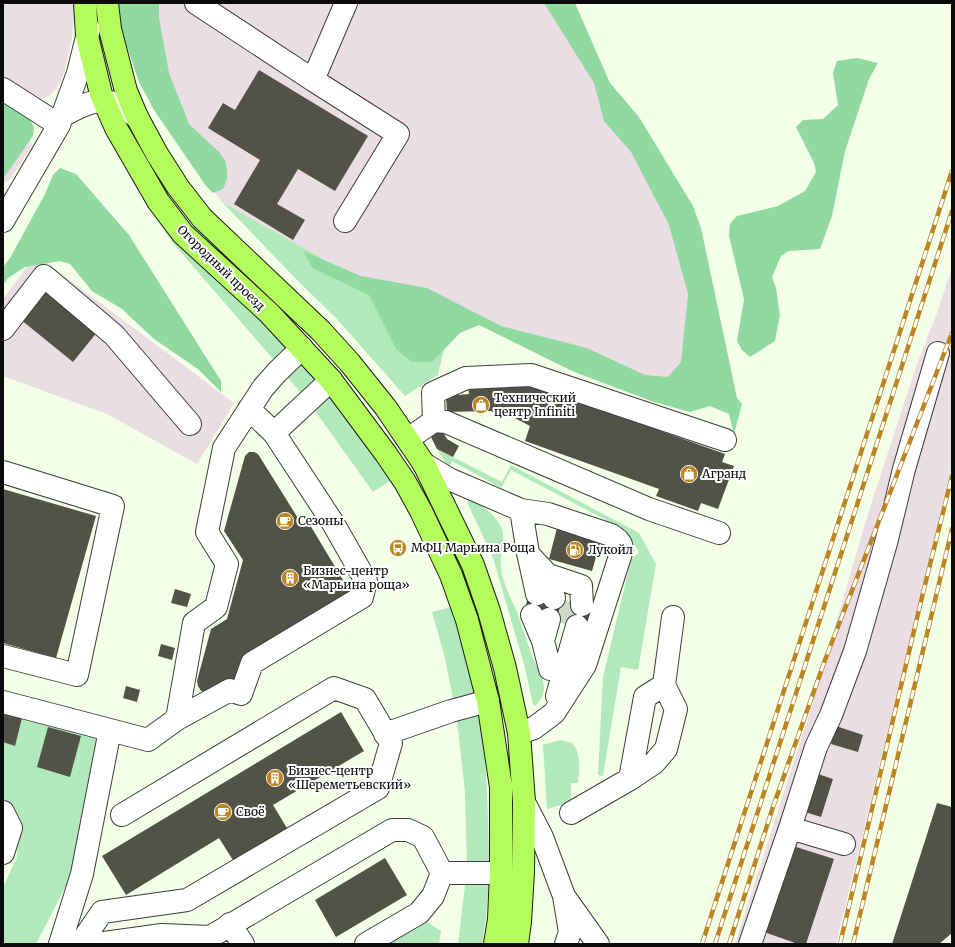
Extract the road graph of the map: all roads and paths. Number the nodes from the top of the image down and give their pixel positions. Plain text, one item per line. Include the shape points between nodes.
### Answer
1 (85, 3) edge
2 (95, 3) edge
3 (107, 3) edge
4 (196, 3) edge
5 (346, 3) edge
6 (87, 36) junction
7 (313, 80) junction
8 (3, 89) edge
9 (104, 100) junction
10 (137, 117) junction
11 (60, 120) junction
12 (114, 123) junction
13 (3, 221) edge
14 (345, 221) dead end
15 (3, 329) edge
16 (302, 348) junction
17 (938, 353) dead end
18 (331, 380) junction
19 (249, 409) junction
20 (438, 410) junction
21 (190, 424) dead end
22 (274, 433) junction
23 (408, 439) junction
24 (725, 440) dead end
25 (424, 464) junction
26 (3, 472) edge
27 (521, 510) junction
28 (719, 533) dead end
29 (558, 604) junction
30 (674, 617) dead end
31 (3, 656) edge
32 (550, 669) junction
33 (664, 685) junction
34 (488, 701) junction
35 (3, 702) edge
36 (555, 706) junction
37 (177, 720) junction
38 (110, 730) junction
39 (519, 733) junction
40 (385, 734) junction
41 (630, 779) junction
42 (524, 802) junction
43 (3, 812) edge
44 (570, 813) dead end
45 (122, 815) dead end
46 (790, 828) junction
47 (844, 844) dead end
48 (3, 853) edge
49 (442, 873) junction
50 (501, 873) junction
51 (564, 896) junction
52 (230, 924) junction
53 (165, 939) edge
54 (60, 944) edge
55 (80, 944) edge
56 (97, 944) edge
57 (242, 944) edge
58 (366, 944) edge
59 (495, 944) edge
60 (517, 944) edge
61 (566, 944) edge
62 (598, 944) edge
63 (750, 944) edge

1 - 6 main road, Огородный проезд
2 - 6 street
3 - 10 main road, Огородный проезд via 112,37 126,91
4 - 7 street
5 - 7 street
6 - 9 main road, Огородный проезд
6 - 11 street via 78,73
7 - 14 street via 398,134
8 - 11 street
9 - 10 street via 122,106
9 - 11 street via 88,103
9 - 12 main road, Огородный проезд
10 - 23 main road, Огородный проезд via 169,173 202,218 321,331 350,363
11 - 12 street via 89,111 99,112
11 - 13 street
12 - 16 main road, Огородный проезд via 136,166 183,234 269,313
15 - 21 street via 44,276 114,335
16 - 18 main road, Огородный проезд
16 - 19 street via 276,372
17 - 46 street via 855,651 816,747
18 - 22 street
18 - 34 main road, Огородный проезд via 386,454 421,511 451,575 467,620
19 - 22 street
19 - 37 street via 224,448 207,532 227,564 216,607 194,623
20 - 23 street
20 - 24 street via 433,393 466,378 532,375
20 - 28 street via 446,422 648,509
22 - 37 street via 366,581 362,597 252,663 241,694 230,690
23 - 25 main road, Огородный проезд
25 - 27 street via 449,479
25 - 39 main road, Огородный проезд via 473,565 505,668
26 - 31 street via 113,506 77,675
27 - 29 street via 528,553
27 - 36 street via 548,514 611,535 618,539 622,547 585,665
29 - 32 street
29 - 32 street via 543,642
29 - 36 street
30 - 33 street
32 - 36 street
33 - 41 street via 645,697
33 - 41 street via 676,709 666,749 654,763
34 - 40 street
34 - 50 main road, Огородный проезд via 501,787
35 - 38 street
36 - 39 street via 534,728
37 - 38 street via 148,740
38 - 54 street via 82,874
39 - 42 main road, Огородный проезд
40 - 45 street via 365,699 334,688
40 - 55 street via 391,743 378,788 187,900 102,912
41 - 44 street
42 - 51 street via 537,825
42 - 60 main road, Огородный проезд via 523,872
43 - 48 street via 11,828
46 - 47 street
46 - 63 street
49 - 50 street
49 - 52 street via 423,837 408,830 392,830
49 - 58 street via 433,896 419,913
50 - 59 main road, Огородный проезд
51 - 61 street via 570,932
51 - 62 street
52 - 53 street via 210,937
52 - 57 street
53 - 56 street

